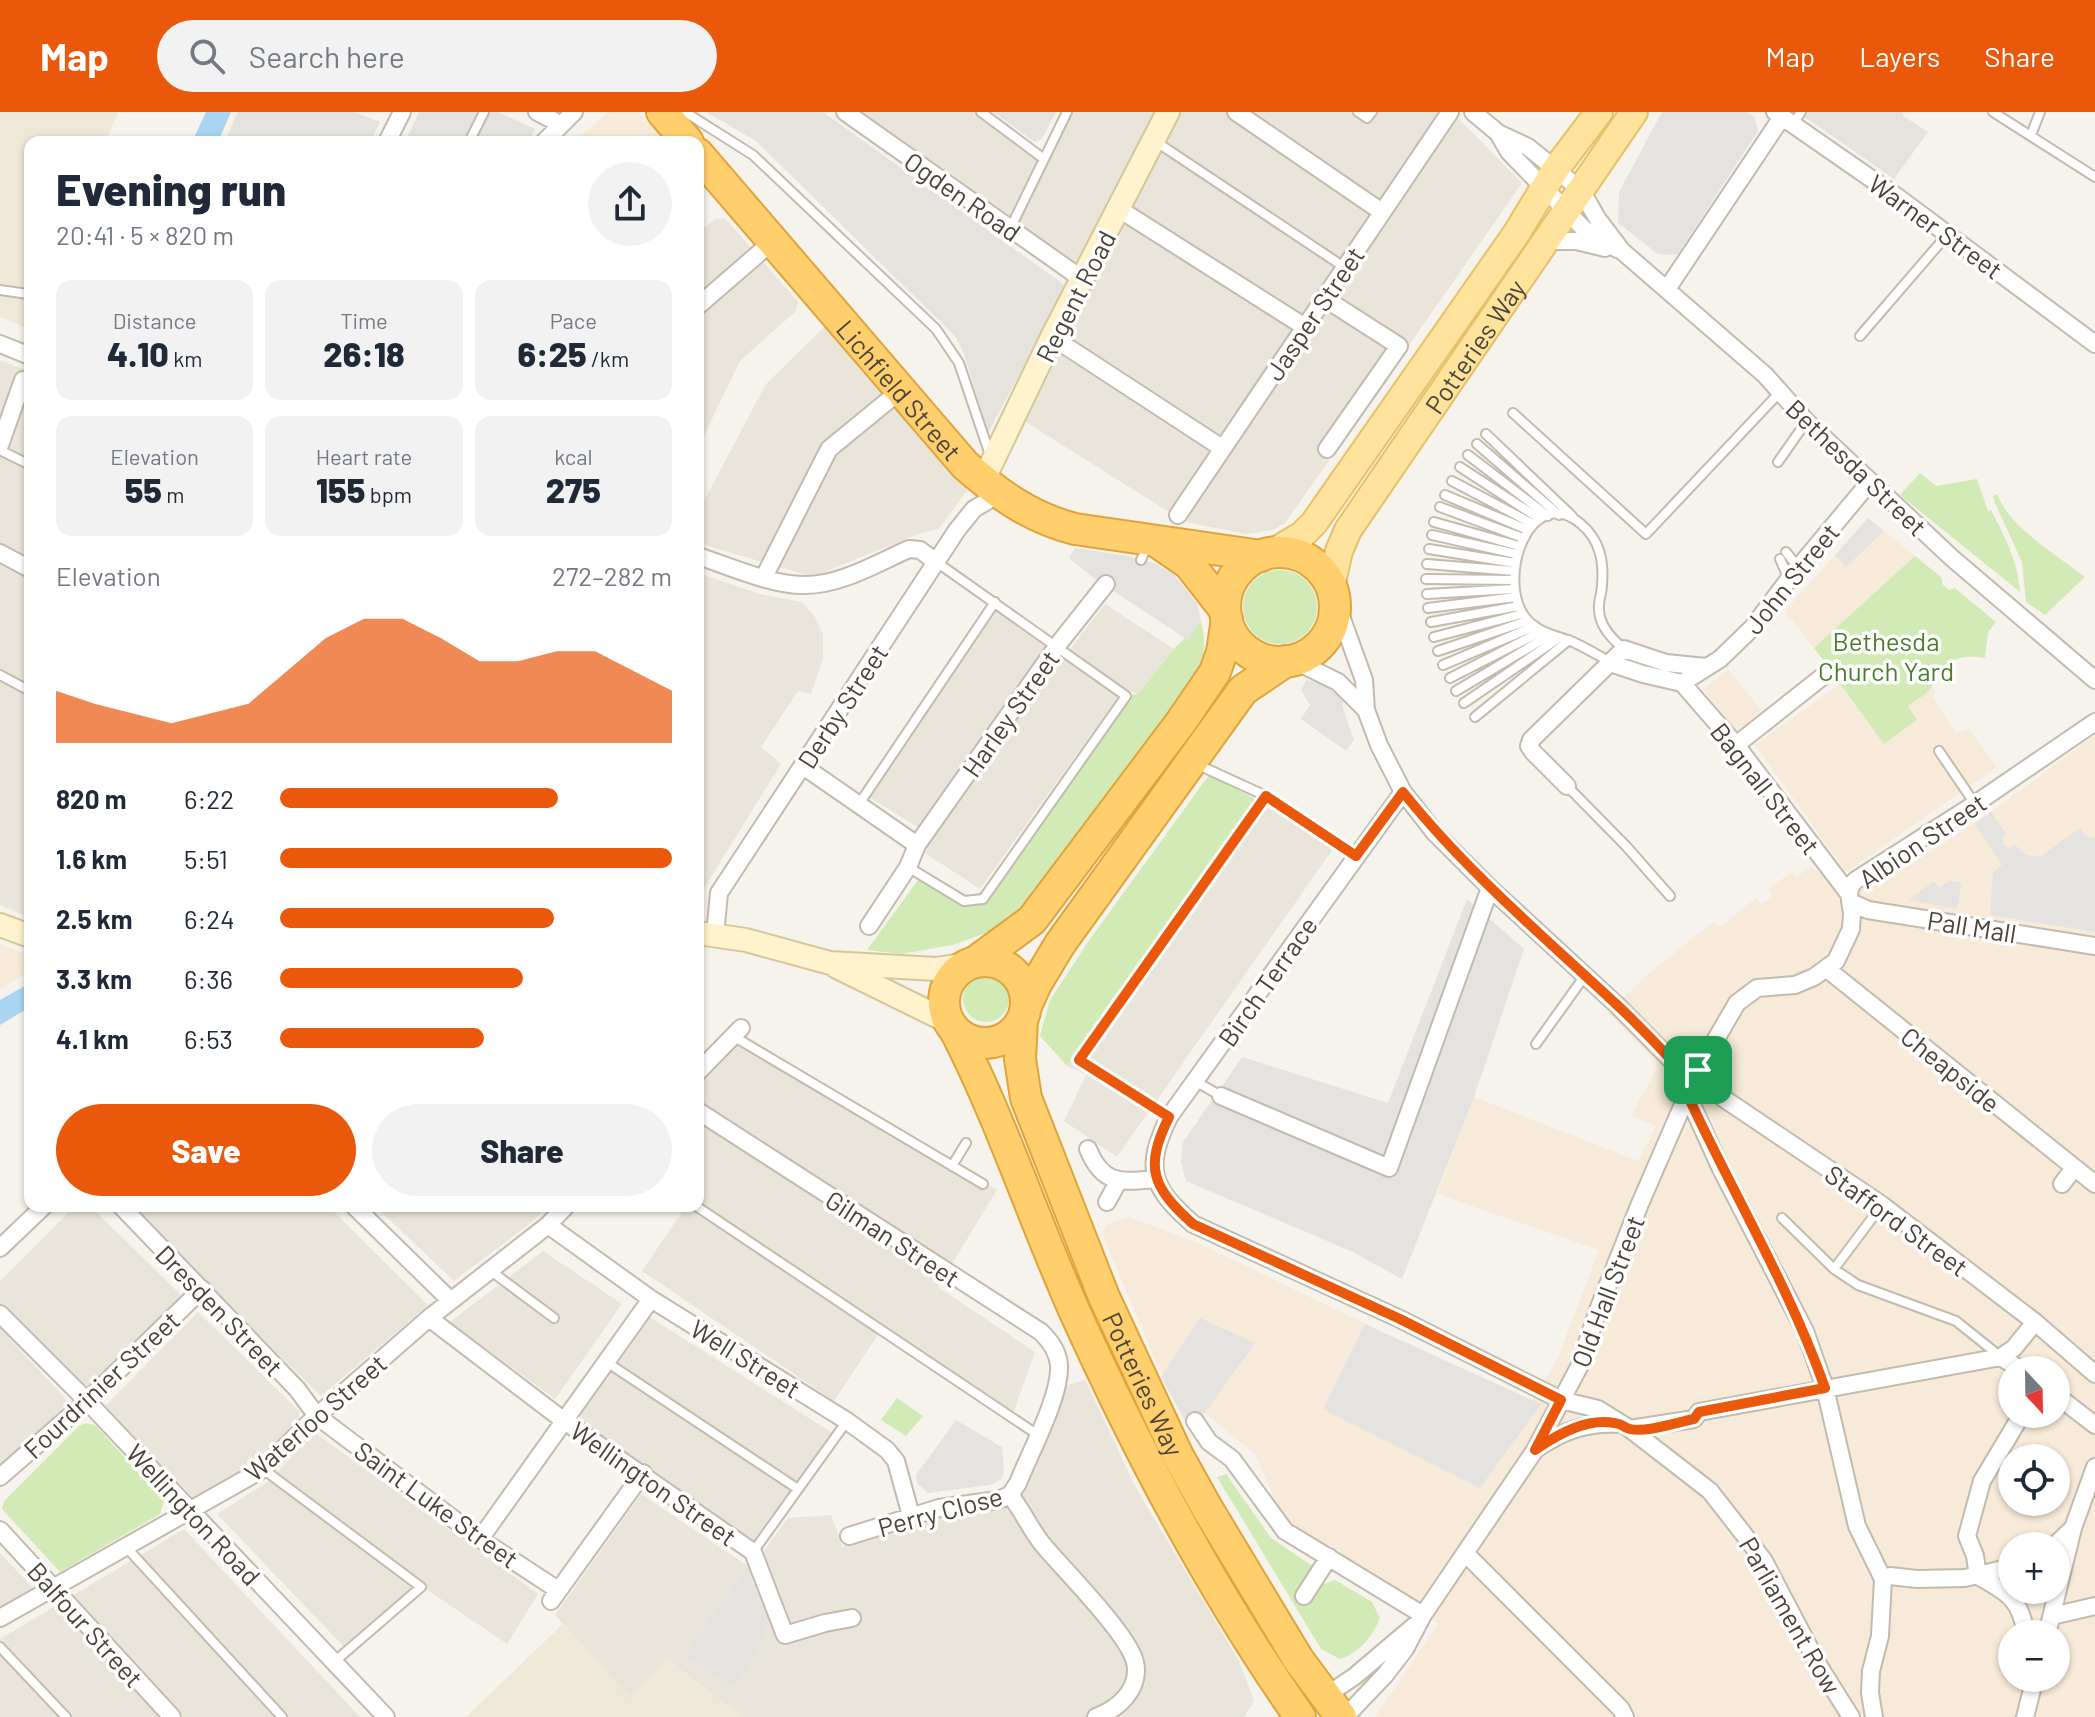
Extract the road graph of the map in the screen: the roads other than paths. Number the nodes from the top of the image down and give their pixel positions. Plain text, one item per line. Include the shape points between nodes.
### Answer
1 (402, 112) edge
2 (484, 112) edge
3 (537, 112) edge
4 (574, 112) edge
5 (662, 112) edge
6 (685, 112) edge
7 (845, 112) edge
8 (981, 112) edge
9 (1067, 112) edge
10 (1168, 112) edge
11 (1236, 112) edge
12 (1358, 112) edge
13 (1372, 112) edge
14 (1450, 112) edge
15 (1473, 112) edge
16 (1599, 112) edge
17 (1634, 112) edge
18 (1993, 112) edge
19 (2040, 112) edge
20 (1788, 116) edge
21 (560, 124) junction
22 (2031, 135) junction
23 (390, 136) edge
24 (472, 136) edge
25 (549, 136) edge
26 (683, 136) edge
27 (1154, 139) junction
28 (1044, 159) junction
29 (704, 161) edge
30 (2095, 177) edge
31 (1550, 179) junction
32 (1574, 200) junction
33 (1119, 209) junction
34 (1382, 212) junction
35 (1010, 229) junction
36 (1948, 234) junction
37 (773, 241) junction
38 (1547, 241) junction
39 (1622, 251) junction
40 (1344, 267) junction
41 (1082, 279) junction
42 (1667, 289) junction
43 (0, 290) edge
44 (24, 293) edge
45 (1324, 298) junction
46 (704, 301) edge
47 (1305, 327) junction
48 (1860, 336) dead end
49 (1052, 337) junction
50 (0, 344) edge
51 (2095, 344) edge
52 (24, 354) edge
53 (23, 380) dead end
54 (901, 390) junction
55 (1780, 392) junction
56 (1513, 413) dead end
57 (1806, 421) junction
58 (1486, 434) dead end
59 (1477, 444) dead end
60 (0, 447) edge
61 (1222, 448) junction
62 (1327, 449) dead end
63 (1468, 455) dead end
64 (24, 461) edge
65 (1778, 462) dead end
66 (1460, 467) dead end
67 (991, 479) junction
68 (1452, 481) dead end
69 (1869, 483) junction
70 (1445, 495) dead end
71 (1440, 507) dead end
72 (1178, 515) dead end
73 (1559, 515) junction
74 (1434, 522) dead end
75 (1581, 524) junction
76 (1432, 535) dead end
77 (1148, 547) junction
78 (1429, 549) dead end
79 (0, 553) edge
80 (1266, 554) junction
81 (704, 558) edge
82 (935, 561) junction
83 (1427, 564) dead end
84 (24, 566) edge
85 (1794, 573) junction
86 (764, 577) junction
87 (1426, 579) dead end
88 (1530, 582) junction
89 (1106, 584) dead end
90 (1332, 591) junction
91 (1427, 594) dead end
92 (995, 602) junction
93 (1428, 608) dead end
94 (1226, 615) junction
95 (1431, 622) dead end
96 (1434, 637) dead end
97 (1058, 644) junction
98 (1624, 649) junction
99 (1438, 651) dead end
100 (1290, 661) junction
101 (1610, 663) junction
102 (1443, 665) dead end
103 (1706, 667) junction
104 (1827, 673) dead end
105 (0, 675) edge
106 (1450, 678) dead end
107 (2095, 680) edge
108 (1682, 683) junction
109 (24, 688) edge
110 (1456, 691) dead end
111 (1464, 703) dead end
112 (1366, 710) junction
113 (1475, 717) dead end
114 (2095, 722) edge
115 (1736, 745) junction
116 (1939, 751) dead end
117 (803, 766) junction
118 (1205, 768) dead end
119 (1567, 786) joint
120 (1403, 792) junction
121 (1266, 796) junction
122 (858, 804) junction
123 (1975, 804) junction
124 (917, 845) junction
125 (1356, 856) junction
126 (908, 867) junction
127 (1490, 888) junction
128 (1670, 896) dead end
129 (1850, 898) junction
130 (0, 925) edge
131 (869, 926) dead end
132 (24, 934) edge
133 (706, 934) edge
134 (2095, 946) edge
135 (830, 963) junction
136 (972, 963) junction
137 (1827, 969) junction
138 (1584, 977) junction
139 (1024, 1013) junction
140 (954, 1027) junction
141 (737, 1032) joint
142 (1536, 1044) dead end
143 (704, 1066) edge
144 (1698, 1070) junction
145 (1195, 1081) junction
146 (1687, 1094) junction
147 (1221, 1096) joint
148 (704, 1115) edge
149 (1169, 1117) junction
150 (966, 1143) dead end
151 (1088, 1149) dead end
152 (952, 1166) junction
153 (2074, 1168) junction
154 (1157, 1179) junction
155 (1118, 1182) junction
156 (983, 1184) dead end
157 (2062, 1184) dead end
158 (2095, 1184) edge
159 (1107, 1202) dead end
160 (1882, 1205) junction
161 (704, 1211) edge
162 (38, 1212) edge
163 (127, 1212) edge
164 (360, 1212) edge
165 (560, 1212) edge
166 (1782, 1218) dead end
167 (548, 1225) junction
168 (0, 1248) edge
169 (1834, 1269) junction
170 (491, 1271) junction
171 (202, 1289) junction
172 (651, 1299) junction
173 (451, 1301) junction
174 (0, 1314) edge
175 (429, 1318) junction
176 (554, 1318) dead end
177 (2035, 1322) junction
178 (2000, 1356) edge
179 (2002, 1356) edge
180 (1998, 1358) edge
181 (604, 1361) junction
182 (2095, 1374) edge
183 (1057, 1385) joint
184 (1825, 1388) junction
185 (1561, 1400) junction
186 (87, 1401) junction
187 (2070, 1406) edge
188 (317, 1416) junction
189 (563, 1420) junction
190 (847, 1421) junction
191 (1195, 1421) dead end
192 (2095, 1425) edge
193 (1624, 1426) junction
194 (2014, 1428) edge
195 (1038, 1435) junction
196 (1535, 1450) junction
197 (2095, 1467) edge
198 (263, 1469) junction
199 (643, 1473) junction
200 (0, 1477) edge
201 (798, 1489) junction
202 (1010, 1495) junction
203 (191, 1512) junction
204 (911, 1516) junction
205 (2073, 1528) junction
206 (0, 1530) edge
207 (2069, 1532) edge
208 (849, 1536) dead end
209 (480, 1539) junction
210 (126, 1547) junction
211 (753, 1552) junction
212 (1466, 1554) junction
213 (1329, 1557) junction
214 (1998, 1571) edge
215 (1978, 1576) junction
216 (1883, 1579) junction
217 (52, 1588) junction
218 (1304, 1596) dead end
219 (2095, 1606) edge
220 (2052, 1616) junction
221 (0, 1618) edge
222 (852, 1618) dead end
223 (1421, 1619) junction
224 (2023, 1620) edge
225 (2051, 1620) edge
226 (0, 1647) edge
227 (333, 1662) junction
228 (2031, 1692) edge
229 (1338, 1710) edge
230 (1623, 1713) edge
231 (1296, 1716) edge
232 (2026, 1716) edge
233 (66, 1717) edge
234 (172, 1717) edge
235 (282, 1717) edge
236 (386, 1717) edge
237 (1096, 1717) edge
238 (1851, 1717) edge
239 (1874, 1717) edge

1 - 23 street
2 - 24 lane
3 - 21 street
4 - 21 street
5 - 26 highway
6 - 67 lane via 753,155 936,329 959,363
7 - 35 street, Ogden Road
8 - 28 lane
9 - 28 lane
10 - 27 street, Regent Road
11 - 34 street
12 - 13 lane via 1367,118
14 - 34 street, Jasper Street
15 - 31 street via 1498,133 1509,152
16 - 31 main road, Potteries Way
17 - 32 main road, Potteries Way
18 - 22 lane
19 - 22 lane
20 - 36 street, Warner Street
20 - 42 street
21 - 25 street
22 - 30 lane
27 - 33 street, Regent Road
27 - 40 lane
28 - 35 lane
29 - 37 highway, Lichfield Street
31 - 32 street
31 - 32 street
31 - 80 main road, Potteries Way via 1314,523
32 - 38 main road, Potteries Way
32 - 39 street, Bethesda Street via 1597,218
32 - 39 street, Bethesda Street via 1594,236
33 - 41 street, Regent Road
33 - 47 street
34 - 40 street, Jasper Street
35 - 41 street, Ogden Road
36 - 48 lane
36 - 51 street, Warner Street
37 - 46 street
37 - 54 highway, Lichfield Street
38 - 39 street, Bethesda Street
38 - 90 main road, Potteries Way via 1348,530
39 - 42 street, Bethesda Street
40 - 45 street, Jasper Street
41 - 49 street, Regent Road
42 - 55 street, Bethesda Street
43 - 44 lane
45 - 47 street, Jasper Street
45 - 62 street via 1399,346
47 - 61 street, Jasper Street
49 - 61 street
49 - 67 street, Regent Road
50 - 52 street
53 - 60 street
54 - 67 highway, Lichfield Street via 965,465
54 - 86 street via 829,449
55 - 56 lane via 1646,534
55 - 57 street, Bethesda Street
57 - 65 lane
57 - 69 street, Bethesda Street
58 - 75 lane
59 - 73 lane
60 - 64 lane
61 - 72 street, Jasper Street
63 - 88 lane
66 - 88 lane
67 - 77 highway, Lichfield Street via 1051,523
67 - 82 street, Derby Street
68 - 88 lane
69 - 85 street, John Street
69 - 107 street, Bethesda Street
70 - 88 lane
71 - 88 lane
73 - 75 lane
73 - 88 lane
74 - 88 lane
75 - 98 lane via 1601,554 1599,614 1609,635
76 - 88 lane
77 - 80 highway, Lichfield Street
77 - 94 highway, Lichfield Street via 1189,564
78 - 88 lane
79 - 84 street
80 - 90 highway via 1288,553 1308,560
80 - 94 highway via 1233,579
81 - 86 street
82 - 86 street via 909,549 816,585
82 - 92 lane
82 - 117 street, Derby Street
83 - 88 lane
85 - 85 lane via 1783,556
85 - 103 street, John Street via 1752,628
87 - 88 lane
88 - 91 lane
88 - 93 lane
88 - 95 lane
88 - 96 lane
88 - 99 lane
88 - 101 lane
88 - 102 lane
88 - 106 lane
88 - 110 lane
88 - 111 lane
88 - 113 lane
89 - 97 street, Harley Street
90 - 100 highway via 1334,617 1322,643
90 - 112 street via 1364,680
92 - 97 lane
92 - 122 lane
94 - 100 highway via 1234,638 1247,651 1267,660
94 - 136 highway via 1215,672 1181,722 1032,920
97 - 124 street, Harley Street
97 - 126 lane via 1126,696 983,899 964,901
98 - 101 street
98 - 103 street via 1666,663
100 - 112 street via 1338,682
100 - 139 highway, Potteries Way via 1243,690 1060,944
101 - 108 street
101 - 119 street via 1531,740 1533,752
103 - 108 street, John Street
104 - 115 street
105 - 109 lane
108 - 115 street, Bagnall Street
112 - 120 street
114 - 123 street, Albion Street
115 - 129 street, Bagnall Street
116 - 123 lane
117 - 122 street
117 - 133 street, Derby Street via 719,893
118 - 121 lane
119 - 128 lane
120 - 125 street, Birch Terrace
120 - 127 street
121 - 125 lane
121 - 149 lane via 1079,1060
122 - 124 street
123 - 129 street, Albion Street via 1856,880
124 - 126 street, Harley Street
125 - 145 street, Birch Terrace
126 - 131 street, Harley Street
127 - 138 street
127 - 147 street via 1389,1168
129 - 134 street, Pall Mall via 1868,910
129 - 137 street, Albion Street via 1851,929
130 - 132 street
133 - 135 street
135 - 136 street via 936,969
135 - 140 street
136 - 139 highway via 989,961 1008,968 1025,992
136 - 140 highway via 947,988 944,1004
137 - 144 street via 1795,985 1747,993
137 - 153 street, Cheapside
138 - 142 lane
138 - 144 street via 1681,1070
139 - 140 highway via 1016,1030 994,1043 968,1040
139 - 229 highway, Potteries Way via 1020,1059 1026,1098 1104,1297 1199,1495 1298,1659
140 - 231 highway, Potteries Way via 1126,1420 1224,1601
141 - 143 street
141 - 152 lane
144 - 146 street, Old Hall Street
144 - 160 street, Stafford Street via 1723,1098
145 - 147 lane
145 - 149 street, Birch Terrace
146 - 184 street via 1805,1331
146 - 185 street, Old Hall Street via 1579,1367
148 - 183 street, Gilman Street via 1041,1332 1057,1357
149 - 154 street, Birch Terrace via 1156,1145
150 - 152 lane
151 - 155 street via 1095,1166
152 - 156 lane
153 - 157 street
153 - 158 street, Cheapside
154 - 155 street
154 - 185 street, Parliament Row via 1166,1200 1193,1224
155 - 159 street
160 - 169 lane
160 - 177 street, Stafford Street
161 - 195 lane
162 - 168 street
163 - 171 street, Dresden Street
164 - 173 street
165 - 167 street, Waterloo Street
166 - 169 lane
167 - 170 street, Waterloo Street
167 - 172 street, Well Street
169 - 178 lane via 1858,1285 1956,1321
170 - 173 street, Waterloo Street
170 - 176 lane
171 - 186 street, Fourdrinier Street
171 - 188 street, Dresden Street
172 - 181 street
172 - 190 street, Well Street
173 - 175 street, Waterloo Street
174 - 186 street, Wellington Road
175 - 188 street, Waterloo Street
175 - 189 street, Wellington Street
177 - 179 street
177 - 182 street, Stafford Street
180 - 184 street
181 - 189 street
181 - 201 lane
183 - 195 street, Perry Close
184 - 193 street via 1699,1412 1694,1419
184 - 216 street via 1857,1526
185 - 193 street, Parliament Row via 1598,1409
185 - 196 street, Old Hall Street
186 - 200 street, Fourdrinier Street
186 - 203 street, Wellington Road
187 - 192 street
188 - 198 street, Waterloo Street
188 - 209 street, Saint Luke Street
189 - 199 street, Wellington Street
189 - 209 street
190 - 201 lane
190 - 204 street, Well Street via 896,1461
191 - 213 street via 1209,1442 1232,1459 1285,1531
193 - 196 street via 1591,1423
193 - 238 street, Parliament Row via 1710,1491 1764,1561
194 - 215 street via 1982,1481 1967,1536
195 - 202 street, Perry Close
196 - 212 street, Old Hall Street
197 - 205 street
198 - 203 street, Waterloo Street
198 - 227 lane via 421,1587
199 - 209 street, Saint Luke Street via 554,1595
199 - 211 street, Wellington Street
201 - 211 lane
202 - 204 street, Perry Close
202 - 237 street via 1040,1542 1124,1639 1135,1661 1125,1700
203 - 210 street, Waterloo Street
203 - 227 street, Wellington Road
204 - 208 street, Perry Close
205 - 207 street
205 - 220 street
206 - 217 street, Balfour Street
210 - 217 street, Waterloo Street
210 - 235 lane
211 - 222 street, Wellington Street via 785,1635
212 - 223 street, Old Hall Street
212 - 230 street
213 - 218 street
213 - 223 street
214 - 215 street
215 - 216 street
215 - 224 street via 2014,1599
216 - 239 street via 1880,1636 1871,1671
217 - 221 street, Waterloo Street
217 - 234 street, Balfour Street
219 - 220 street
220 - 225 street
223 - 229 street, Old Hall Street via 1355,1676
223 - 229 street, Old Hall Street via 1385,1675
226 - 233 lane
227 - 236 street, Wellington Road
228 - 232 street
229 - 231 main road

